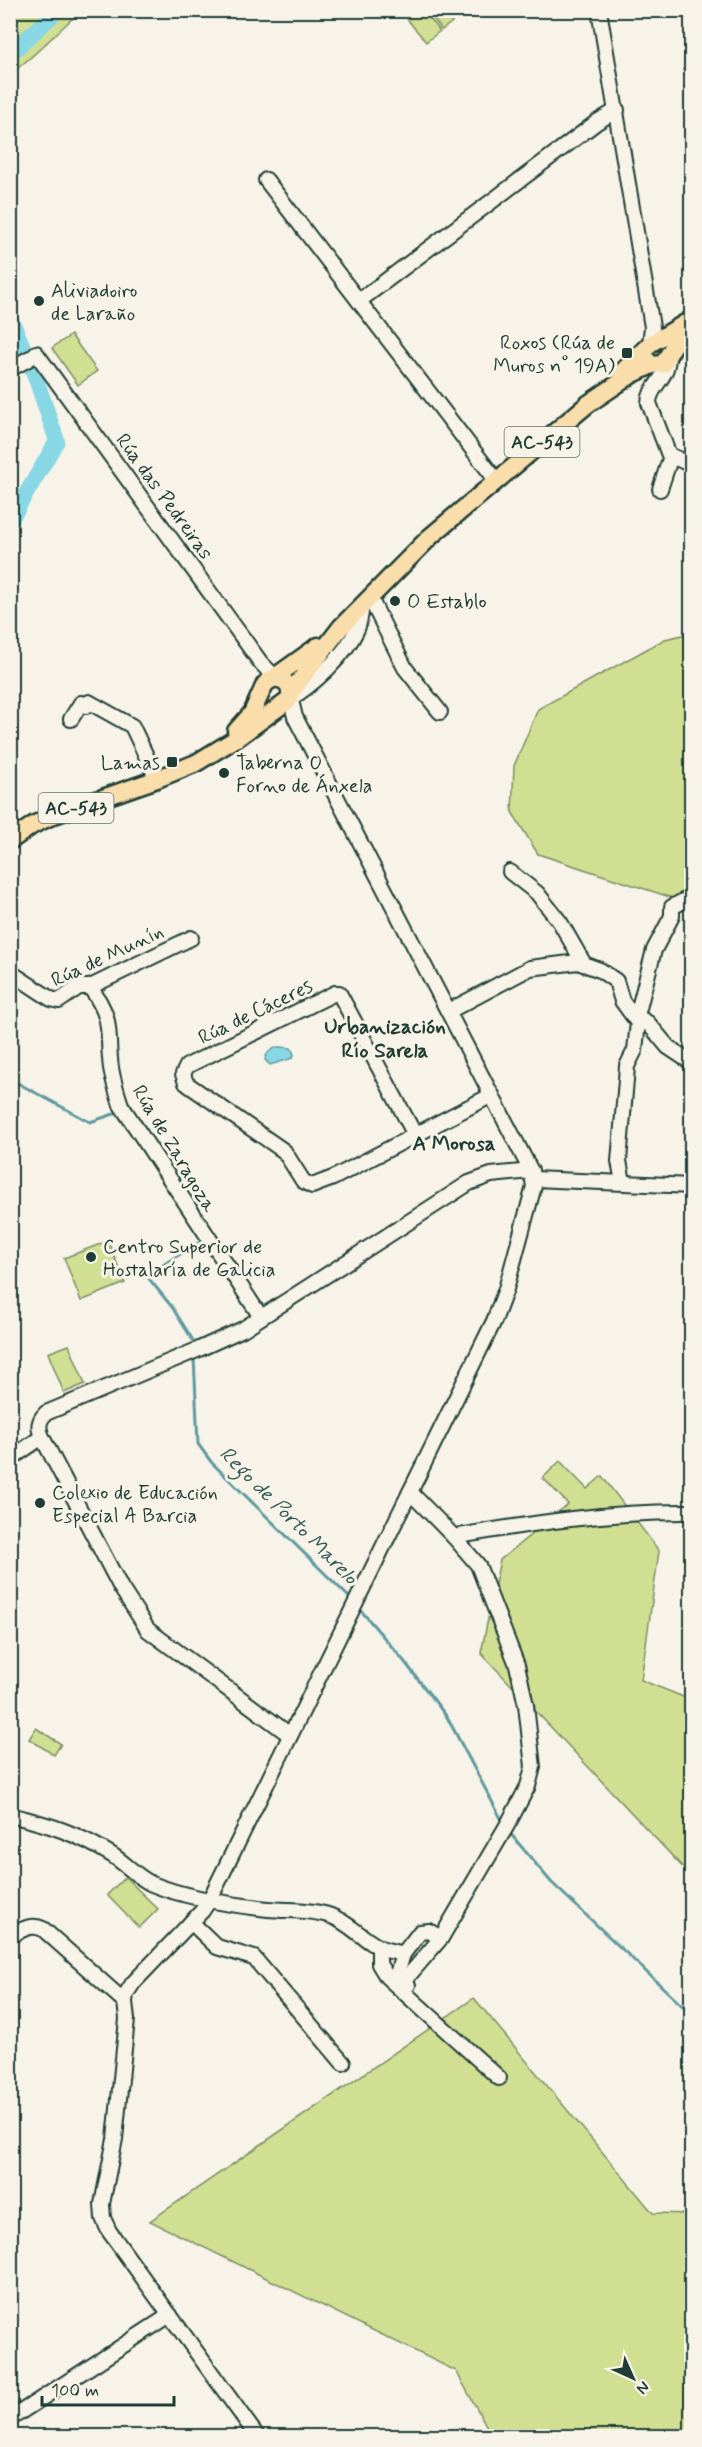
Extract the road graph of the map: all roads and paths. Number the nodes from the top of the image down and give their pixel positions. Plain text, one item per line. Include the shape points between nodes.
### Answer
1 (599, 10) edge
2 (617, 110) junction
3 (266, 180) dead end
4 (359, 301) junction
5 (692, 319) edge
6 (692, 325) edge
7 (658, 345) junction
8 (24, 361) edge
9 (653, 366) junction
10 (653, 390) junction
11 (588, 404) junction
12 (671, 456) junction
13 (692, 465) edge
14 (496, 480) junction
15 (660, 489) dead end
16 (366, 602) junction
17 (279, 693) junction
18 (440, 712) dead end
19 (72, 719) dead end
20 (208, 755) junction
21 (157, 779) junction
22 (10, 841) edge
23 (510, 872) dead end
24 (689, 898) dead end
25 (191, 938) dead end
26 (584, 964) junction
27 (10, 972) edge
28 (90, 987) junction
29 (449, 1011) junction
30 (638, 1023) junction
31 (692, 1063) edge
32 (492, 1095) junction
33 (415, 1135) junction
34 (533, 1175) junction
35 (623, 1182) junction
36 (692, 1186) edge
37 (261, 1317) junction
38 (42, 1437) junction
39 (10, 1460) edge
40 (410, 1492) junction
41 (692, 1512) edge
42 (454, 1537) junction
43 (290, 1736) junction
44 (10, 1815) edge
45 (210, 1899) junction
46 (191, 1922) junction
47 (10, 1936) edge
48 (441, 1938) junction
49 (379, 1948) junction
50 (403, 1954) junction
51 (404, 1981) junction
52 (125, 2002) junction
53 (441, 2024) junction
54 (343, 2063) dead end
55 (499, 2078) dead end
56 (170, 2315) junction
57 (10, 2420) edge
58 (257, 2436) edge

1 - 2 street
2 - 4 street
2 - 7 street
3 - 4 street
4 - 14 street
5 - 7 main road, AC-543
6 - 7 main road, AC-543
7 - 9 main road via 645,357
7 - 10 street via 667,370
7 - 11 main road, AC-543
8 - 17 street, Rúa das Pedreiras via 261,663
9 - 10 street
9 - 11 main road, AC-543 via 631,375
10 - 12 street via 649,404
11 - 14 main road, AC-543
12 - 13 street
12 - 15 street
14 - 16 main road, AC-543 via 421,545
16 - 17 main road, AC-543
16 - 17 street via 358,627 319,677
16 - 18 street via 405,668
17 - 20 main road, AC-543
17 - 20 main road, AC-543 via 237,738
17 - 29 street, Rúa das Pedreiras
19 - 21 street via 81,704 86,706 89,702 130,724
20 - 21 main road, AC-543
21 - 22 main road, AC-543 via 54,815
23 - 26 street via 537,893 560,922
24 - 30 street via 672,907 672,916 654,950
25 - 28 street, Rúa de Munín
26 - 29 street via 530,968
26 - 30 street via 616,981 622,1001
27 - 28 street, Rúa de Munín via 55,1001 82,986
28 - 37 street, Rúa de Zaragoza via 106,1011 111,1067 121,1105
29 - 32 street, Rúa das Pedreiras
30 - 31 street via 648,1023 668,1047
30 - 35 street via 635,1050 627,1066 619,1161
32 - 33 street
32 - 34 street, Rúa das Pedreiras
33 - 33 street, Rúa de Cáceres via 319,1185 308,1185 284,1151 190,1086 184,1071 193,1063 339,993
34 - 35 street
34 - 37 street via 491,1176 469,1183
34 - 40 street via 533,1199 501,1306
35 - 36 street
37 - 38 street via 225,1338 46,1413 39,1422
38 - 39 street
38 - 43 street via 121,1588 148,1630
40 - 42 street
40 - 43 street
41 - 42 street via 568,1520
42 - 48 street via 478,1565 517,1665 533,1767 528,1786 502,1836
43 - 45 street
44 - 45 street via 82,1837 151,1883
45 - 46 street
45 - 49 street via 332,1917
46 - 52 street via 133,1983
46 - 54 street via 217,1947 254,1958
47 - 52 street via 28,1927 43,1929
48 - 50 street via 429,1931 420,1932
48 - 51 street
49 - 50 street
49 - 53 street via 379,1964 387,1977
50 - 51 street via 398,1974
51 - 53 street
52 - 56 street via 127,2019 115,2139 102,2218
53 - 55 street
56 - 57 street
56 - 58 street

